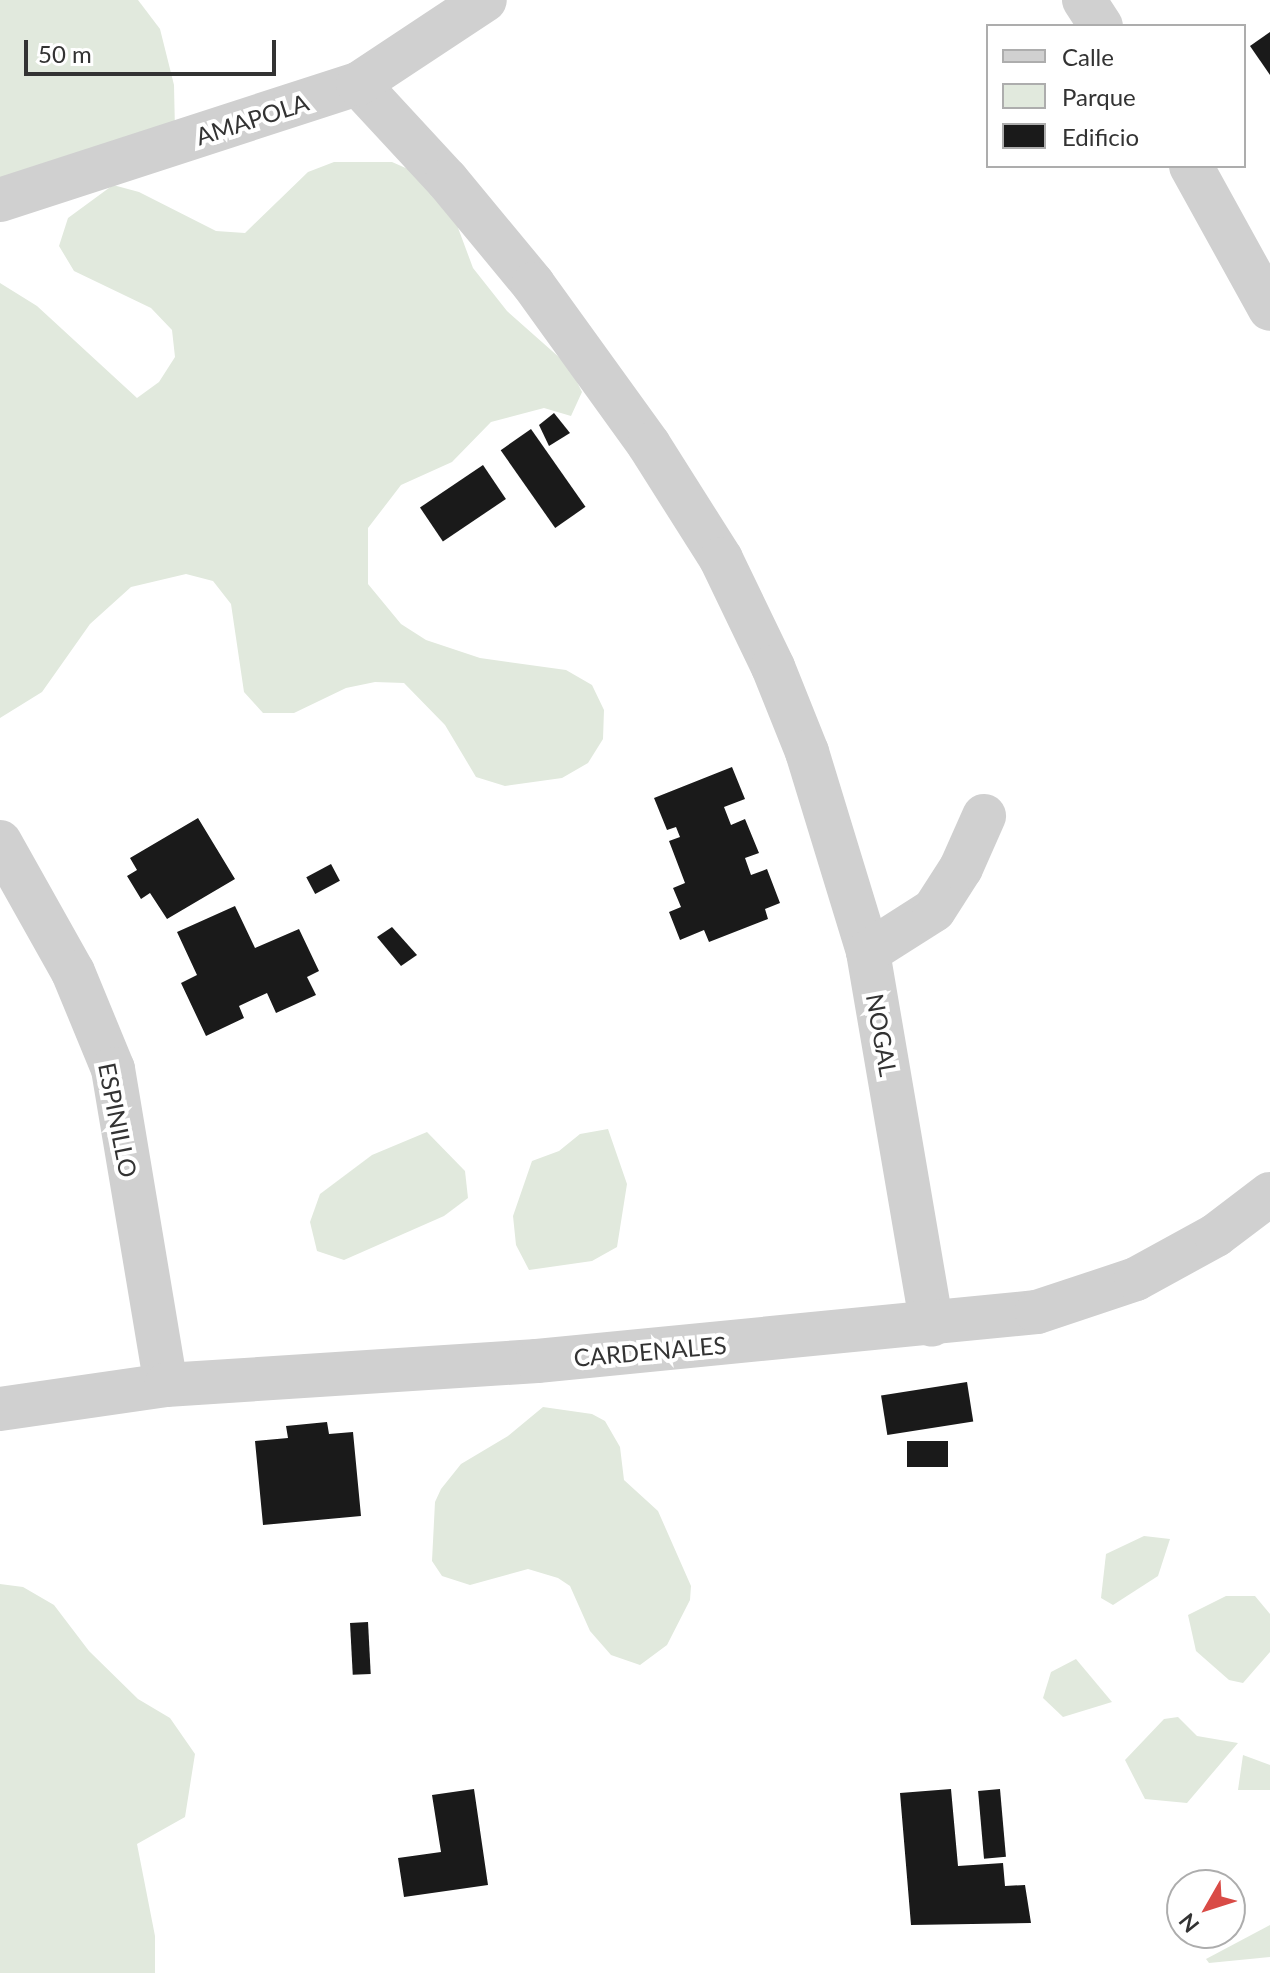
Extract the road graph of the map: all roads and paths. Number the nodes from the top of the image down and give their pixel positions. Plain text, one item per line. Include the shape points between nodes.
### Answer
1 (485, 0) edge
2 (1084, 0) edge
3 (1100, 24) edge
4 (358, 84) junction
5 (1192, 168) edge
6 (0, 200) edge
7 (1270, 309) edge
8 (984, 816) dead end
9 (10, 857) edge
10 (868, 952) junction
11 (1270, 1194) edge
12 (932, 1325) junction
13 (166, 1385) junction
14 (0, 1409) edge

1 - 4 street, AMAPOLA
2 - 3 street
4 - 6 street, AMAPOLA
4 - 10 street, NOGAL via 533,284 649,445 721,559 807,752
5 - 7 street
8 - 10 street via 961,868 934,910
9 - 13 street, ESPINILLO via 73,972 113,1069
10 - 12 street, NOGAL
11 - 12 street, CARDENALES via 1216,1235 1136,1279 1037,1312
12 - 13 street, CARDENALES via 537,1361
13 - 14 street, CARDENALES

